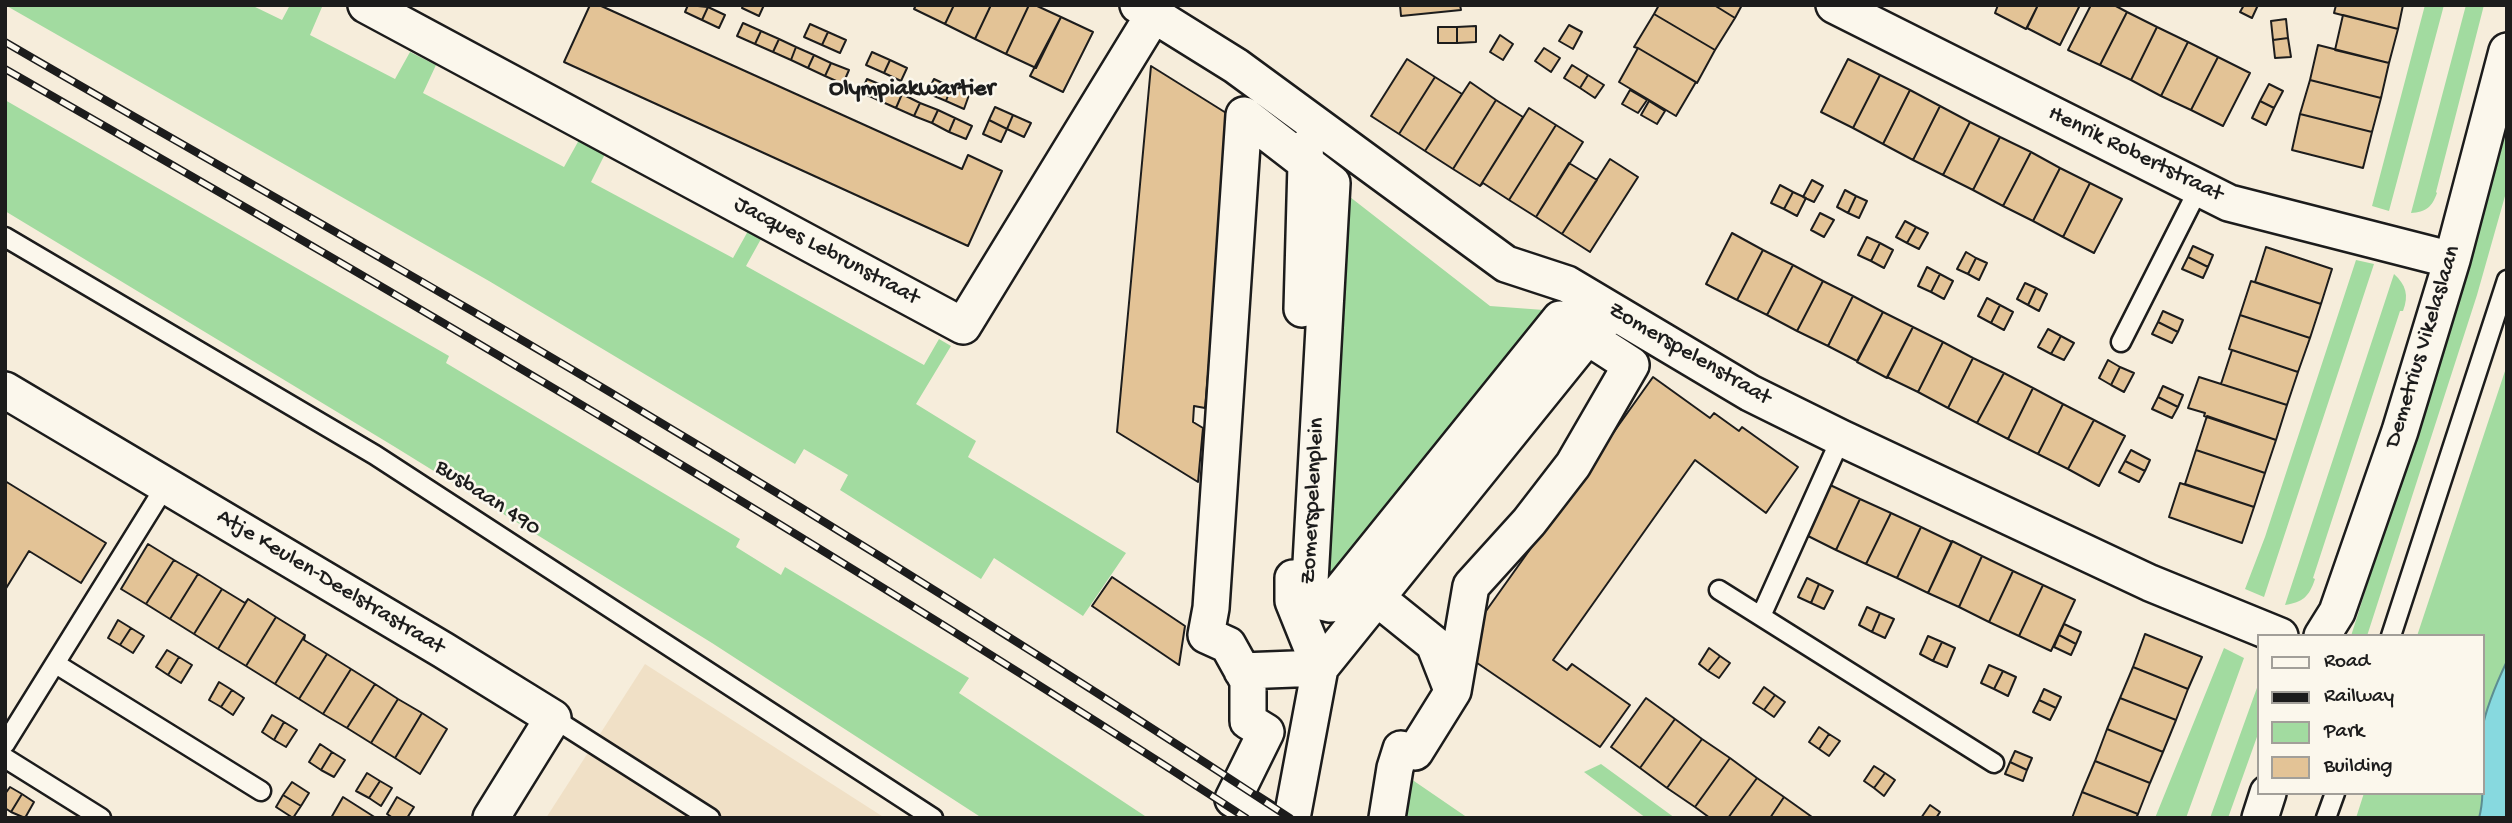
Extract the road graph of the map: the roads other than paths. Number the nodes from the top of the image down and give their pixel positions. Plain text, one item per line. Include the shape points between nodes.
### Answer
1 (366, 5) edge
2 (1834, 5) edge
3 (1146, 10) edge
4 (2507, 51) edge
5 (1301, 113) junction
6 (1306, 164) junction
7 (2199, 188) junction
8 (5, 237) edge
9 (2452, 260) junction
10 (2507, 280) edge
11 (1614, 312) junction
12 (1588, 336) junction
13 (2121, 342) dead end
14 (5, 390) edge
15 (1841, 438) junction
16 (166, 485) junction
17 (1720, 590) dead end
18 (1377, 598) junction
19 (1761, 616) junction
20 (2275, 634) edge
21 (2323, 634) edge
22 (2392, 634) edge
23 (56, 664) junction
24 (1320, 668) junction
25 (1242, 671) junction
26 (1453, 691) junction
27 (553, 718) junction
28 (5, 744) edge
29 (5, 758) edge
30 (1994, 763) dead end
31 (261, 791) dead end
32 (2267, 795) edge
33 (2334, 795) edge
34 (1231, 808) edge
35 (101, 818) edge
36 (491, 818) edge
37 (710, 818) edge
38 (933, 818) edge
39 (1264, 818) edge
40 (1292, 818) edge
41 (1387, 818) edge
42 (2260, 818) edge
43 (2326, 818) edge

1 - 3 street, Jacques Lebrunstraat via 963,326
2 - 7 street, Henrik Robertstraat
3 - 5 street, Zomerspelenstraat
4 - 9 street, Demetrius Vikelaslaan
5 - 6 street, Zomerspelenplein
5 - 11 street, Zomerspelenstraat via 1506,264 1567,284
6 - 12 street, Zomerspelenplein via 1332,183 1309,599 1330,604 1560,319
6 - 24 street, Zomerspelenplein via 1293,601
6 - 25 street, Zomerspelenplein via 1244,115 1206,635 1228,645
7 - 9 street, Henrik Robertstraat via 2229,202
7 - 13 lane
8 - 38 lane, Busbaan 490 via 375,455
9 - 21 street, Demetrius Vikelaslaan via 2400,431 2337,612
10 - 22 lane
11 - 12 street
11 - 15 street, Zomerspelenstraat via 1750,393
12 - 18 street
12 - 26 street, Zomerspelenplein via 1631,365 1573,465 1471,586
14 - 16 street, Atje Keulen-Deelstrastraat
15 - 19 lane
15 - 20 street, Zomerspelenstraat via 2150,583
16 - 23 lane
16 - 27 street, Atje Keulen-Deelstrastraat
17 - 19 lane
18 - 24 street
18 - 26 street via 1434,644
19 - 30 lane
23 - 28 lane
23 - 31 lane
24 - 25 street
24 - 40 street
25 - 34 street, Zomerspelenplein via 1248,681 1248,721 1266,732
26 - 41 street, Zomerspelenplein via 1415,752 1401,750
27 - 36 street
27 - 37 lane
29 - 35 lane
32 - 42 street
33 - 43 lane
34 - 39 street, Zomerspelenplein

